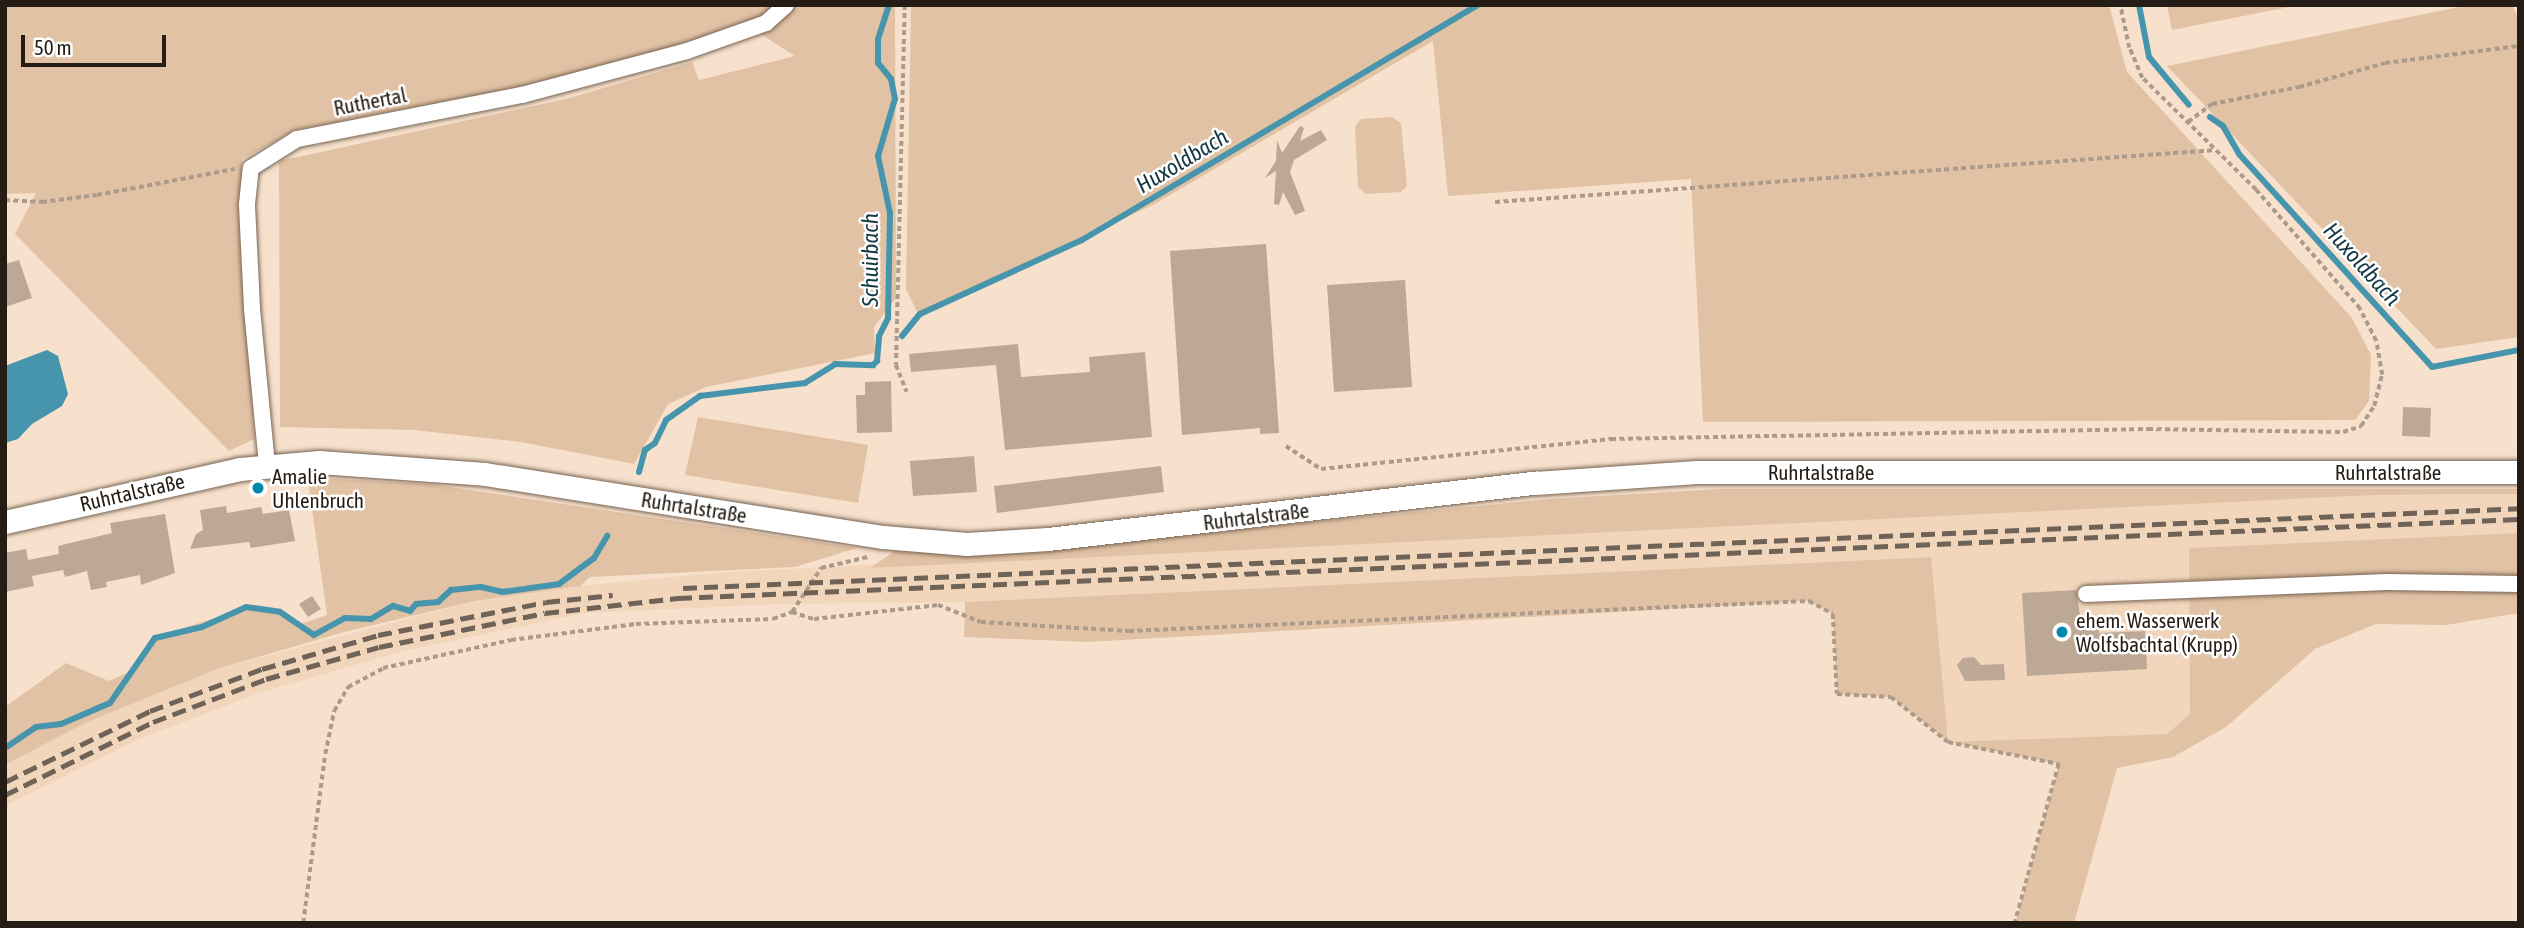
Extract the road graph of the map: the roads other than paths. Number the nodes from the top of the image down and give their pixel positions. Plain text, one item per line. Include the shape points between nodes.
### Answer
1 (786, 5) edge
2 (267, 465) junction
3 (2519, 472) edge
4 (5, 522) edge
5 (2519, 584) edge
6 (2087, 594) dead end

1 - 2 street, Ruthertal via 766,23 687,51 522,95 297,139 251,168 247,204 251,295
2 - 3 main road, Ruhrtalstraße via 366,463 485,474 883,537 967,544 1048,540 1535,483 1697,472
2 - 4 main road, Ruhrtalstraße
5 - 6 street via 2387,582

